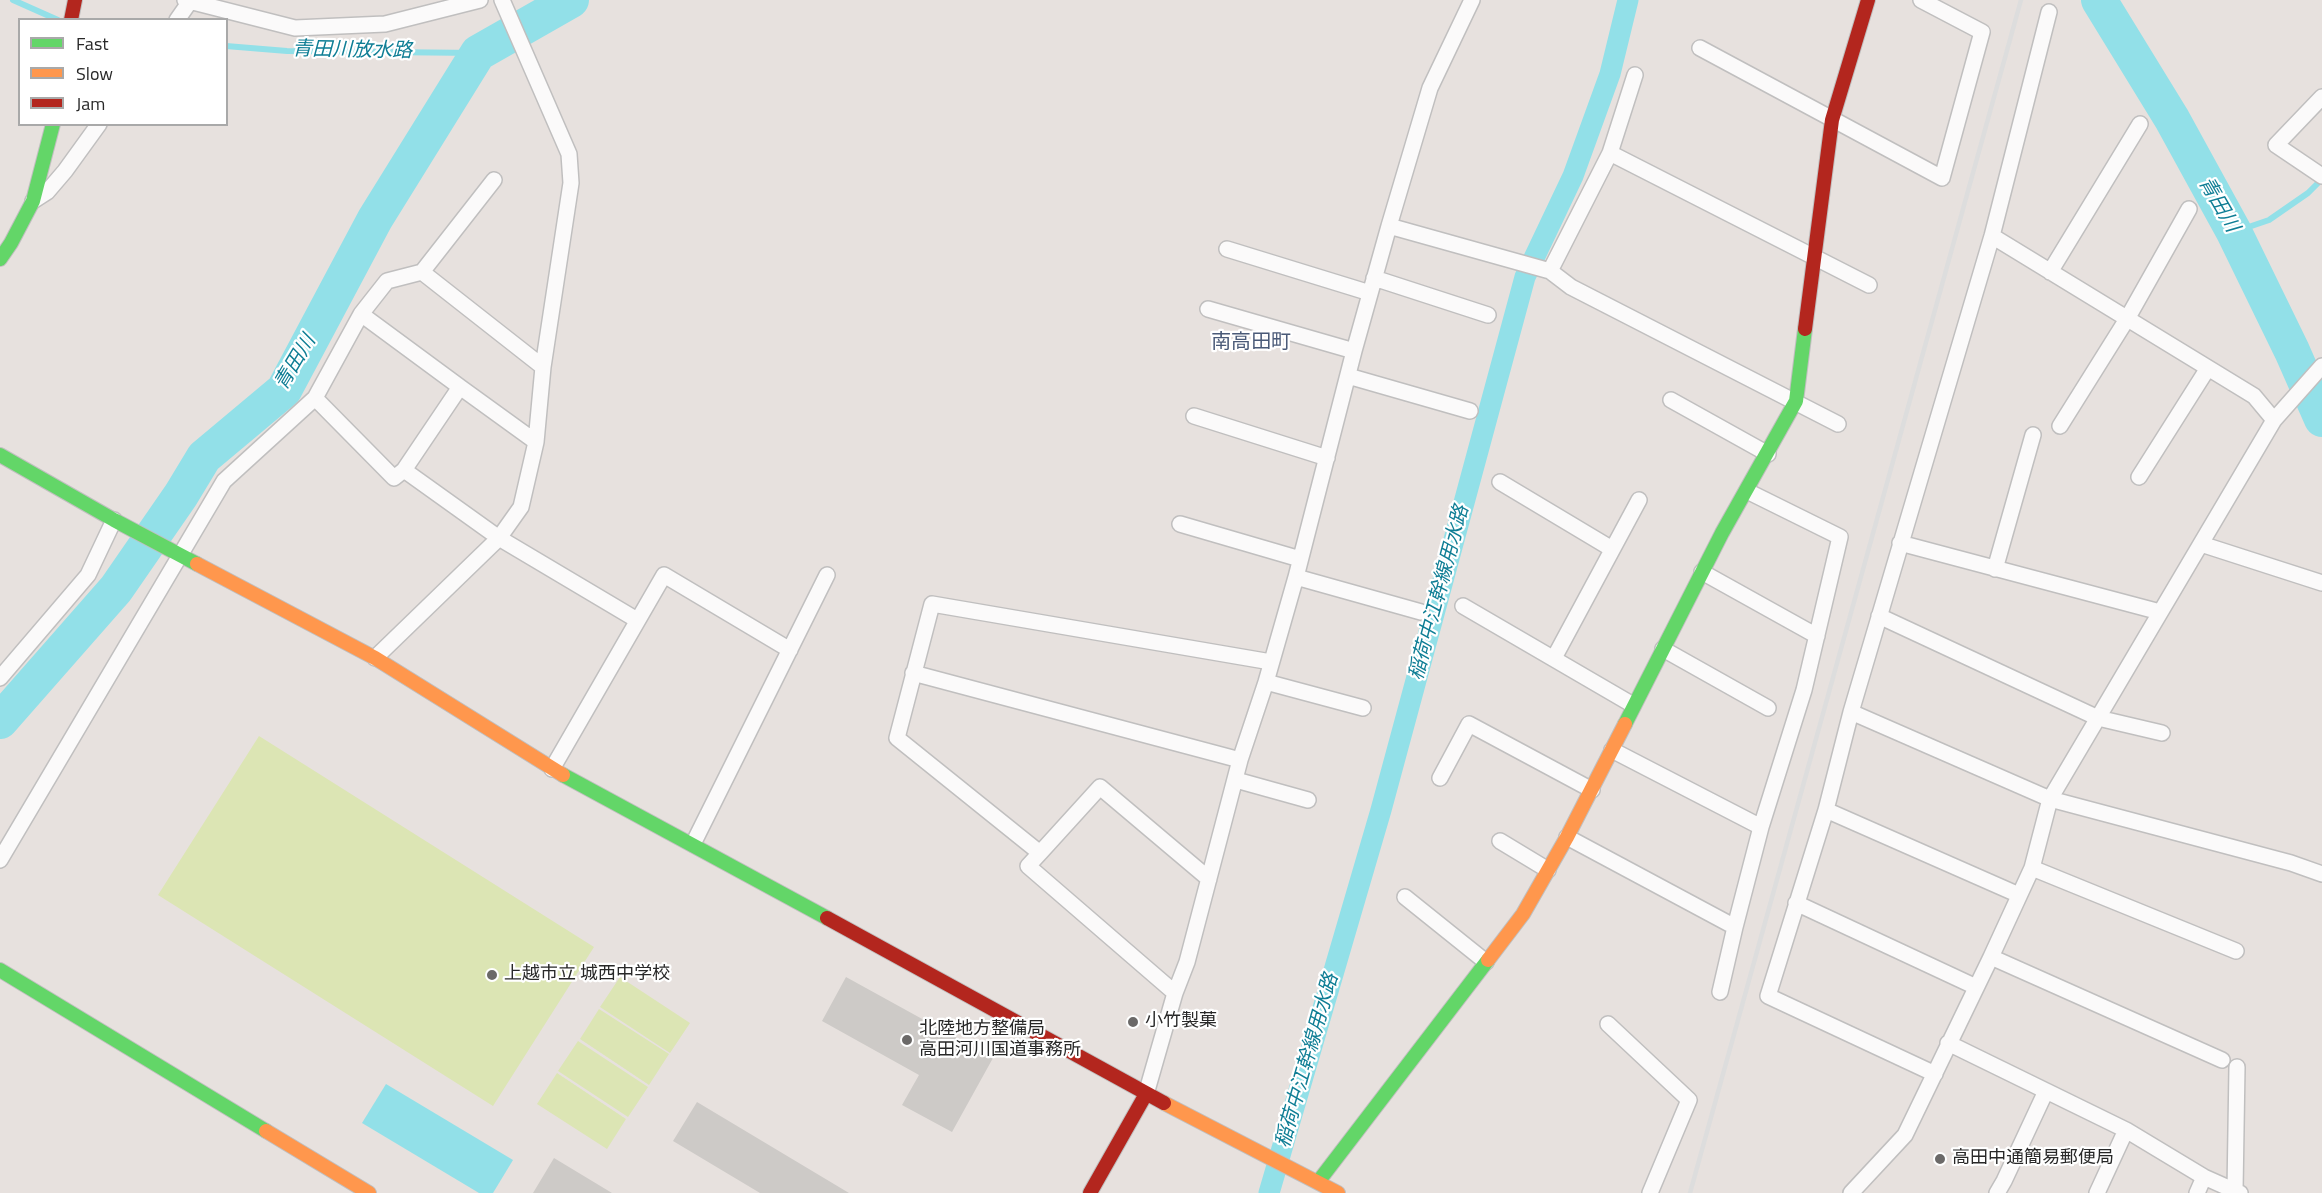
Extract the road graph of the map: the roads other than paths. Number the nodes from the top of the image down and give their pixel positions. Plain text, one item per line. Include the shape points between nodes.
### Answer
1 (75, 0) edge
2 (480, 0) edge
3 (502, 0) edge
4 (1472, 0) edge
5 (1868, 0) edge
6 (1921, 0) edge
7 (185, 7) edge
8 (2049, 12) dead end
9 (71, 18) edge
10 (1700, 48) dead end
11 (1635, 75) dead end
12 (2322, 97) edge
13 (1832, 120) junction
14 (2140, 124) dead end
15 (52, 126) edge
16 (98, 126) edge
17 (1610, 153) junction
18 (2322, 176) edge
19 (494, 180) dead end
20 (33, 201) junction
21 (2189, 209) dead end
22 (1389, 226) junction
23 (1992, 236) junction
24 (1227, 249) dead end
25 (1815, 258) junction
26 (0, 259) edge
27 (1550, 271) junction
28 (2050, 272) junction
29 (422, 273) junction
30 (1869, 285) dead end
31 (1372, 286) junction
32 (1208, 309) dead end
33 (361, 314) junction
34 (1488, 315) dead end
35 (2127, 319) junction
36 (1354, 351) junction
37 (2322, 366) edge
38 (543, 367) junction
39 (2208, 368) junction
40 (1348, 376) junction
41 (460, 387) junction
42 (315, 398) junction
43 (1671, 400) dead end
44 (1796, 401) junction
45 (1470, 411) dead end
46 (1194, 416) dead end
47 (2274, 420) junction
48 (1838, 424) dead end
49 (2060, 426) dead end
50 (2033, 435) dead end
51 (536, 442) junction
52 (1768, 454) junction
53 (0, 455) edge
54 (1327, 458) junction
55 (404, 470) junction
56 (2139, 477) dead end
57 (1500, 482) dead end
58 (1747, 491) junction
59 (1639, 500) dead end
60 (121, 523) junction
61 (1180, 524) dead end
62 (499, 538) junction
63 (1900, 543) junction
64 (2201, 544) junction
65 (1612, 549) junction
66 (181, 555) junction
67 (1300, 559) junction
68 (1995, 568) junction
69 (1702, 572) junction
70 (827, 575) dead end
71 (1296, 577) junction
72 (2322, 583) edge
73 (1463, 606) dead end
74 (1421, 612) dead end
75 (2160, 612) junction
76 (1879, 616) junction
77 (637, 620) junction
78 (1817, 636) junction
79 (1663, 649) junction
80 (790, 650) junction
81 (375, 658) junction
82 (1554, 658) junction
83 (1271, 662) junction
84 (913, 673) junction
85 (0, 678) edge
86 (1266, 682) junction
87 (1633, 705) junction
88 (1363, 708) dead end
89 (1768, 708) dead end
90 (1851, 712) junction
91 (2098, 718) junction
92 (2162, 733) dead end
93 (1612, 750) junction
94 (1240, 760) junction
95 (552, 769) junction
96 (1440, 778) dead end
97 (1236, 780) junction
98 (1592, 790) junction
99 (2050, 799) junction
100 (1308, 800) dead end
101 (1826, 810) junction
102 (1761, 827) junction
103 (1568, 837) junction
104 (1500, 841) dead end
105 (693, 844) junction
106 (1040, 853) junction
107 (0, 860) edge
108 (2032, 868) junction
109 (1548, 870) junction
110 (2322, 874) edge
111 (1209, 879) junction
112 (2019, 895) junction
113 (1405, 897) dead end
114 (1796, 903) junction
115 (1736, 927) junction
116 (2236, 951) dead end
117 (1990, 957) junction
118 (1486, 962) junction
119 (0, 970) edge
120 (1976, 987) junction
121 (1720, 992) dead end
122 (1175, 993) junction
123 (1608, 1024) dead end
124 (1948, 1043) junction
125 (2222, 1060) dead end
126 (2237, 1067) dead end
127 (1935, 1074) junction
128 (2046, 1091) junction
129 (1146, 1094) junction
130 (2126, 1130) junction
131 (2204, 1177) junction
132 (1318, 1182) junction
133 (2238, 1192) edge
134 (369, 1193) edge
135 (1090, 1193) edge
136 (1338, 1193) edge
137 (1650, 1193) edge
138 (1851, 1193) edge
139 (1997, 1193) edge
140 (2097, 1193) edge
141 (2197, 1193) edge

1 - 9 street
2 - 7 street via 385,24 296,28
3 - 38 street via 569,154 571,183
4 - 22 street via 1430,88
5 - 13 street
6 - 13 street via 1982,32 1942,178
8 - 23 street
10 - 13 street
11 - 17 street
12 - 18 street via 2276,145
13 - 25 street
14 - 28 street
15 - 20 street
16 - 20 street via 47,192
17 - 25 street
17 - 27 street
19 - 29 street
20 - 26 street
21 - 35 street
22 - 27 street
22 - 31 street
23 - 28 street
23 - 63 street
24 - 31 street
25 - 30 street
25 - 44 street
27 - 44 street via 1571,287
28 - 35 street
29 - 33 street via 387,281
29 - 38 street
31 - 34 street
31 - 36 street
32 - 36 street
33 - 41 street
33 - 42 street
35 - 39 street
35 - 49 street
36 - 40 street
37 - 47 street
38 - 51 street
39 - 47 street via 2254,396
39 - 56 street
40 - 45 street
40 - 54 street
41 - 51 street
41 - 55 street
42 - 55 street via 394,478
42 - 66 street via 224,481
43 - 52 street
44 - 48 street
44 - 52 street
46 - 54 street
47 - 64 street
50 - 68 street
51 - 62 street via 522,507
52 - 58 street
53 - 60 street
54 - 67 street
55 - 62 street
57 - 65 street
58 - 69 street
58 - 78 street via 1840,537
59 - 65 street
60 - 66 street
60 - 85 street via 88,575
61 - 67 street
62 - 77 street
62 - 81 street
63 - 68 street
63 - 76 street
64 - 72 street
64 - 75 street
65 - 82 street
66 - 81 street
66 - 107 street
67 - 71 street
68 - 75 street
69 - 78 street
69 - 79 street
70 - 80 street
71 - 74 street
71 - 83 street
73 - 82 street
75 - 91 street
76 - 90 street
76 - 91 street
77 - 80 street via 664,575
77 - 95 street
78 - 102 street
79 - 87 street
79 - 89 street
80 - 105 street
81 - 95 street
82 - 87 street
83 - 84 street via 932,604
83 - 86 street
84 - 94 street
84 - 106 street via 897,738
86 - 88 street
86 - 94 street
87 - 93 street
90 - 99 street
90 - 101 street
91 - 92 street
91 - 99 street
93 - 98 street
93 - 102 street
94 - 97 street
95 - 105 street
96 - 98 street via 1469,724
97 - 100 street
97 - 111 street
98 - 103 street
99 - 108 street
99 - 110 street via 2290,862
101 - 112 street
101 - 114 street
102 - 115 street
103 - 109 street
103 - 115 street
104 - 109 street
105 - 129 street
106 - 111 street via 1100,787
106 - 122 street via 1028,866
108 - 112 street
108 - 116 street
109 - 118 street via 1522,914
111 - 122 street
112 - 117 street
113 - 118 street
114 - 120 street
114 - 127 street via 1768,996
115 - 121 street
117 - 120 street
117 - 125 street
118 - 132 street
119 - 134 street
120 - 124 street
122 - 129 street
123 - 137 street via 1689,1100
124 - 127 street
124 - 128 street
126 - 133 street
127 - 138 street via 1905,1135
128 - 130 street
128 - 139 street
129 - 132 street
129 - 135 street
130 - 131 street
130 - 140 street
131 - 133 street
131 - 141 street
132 - 136 street

